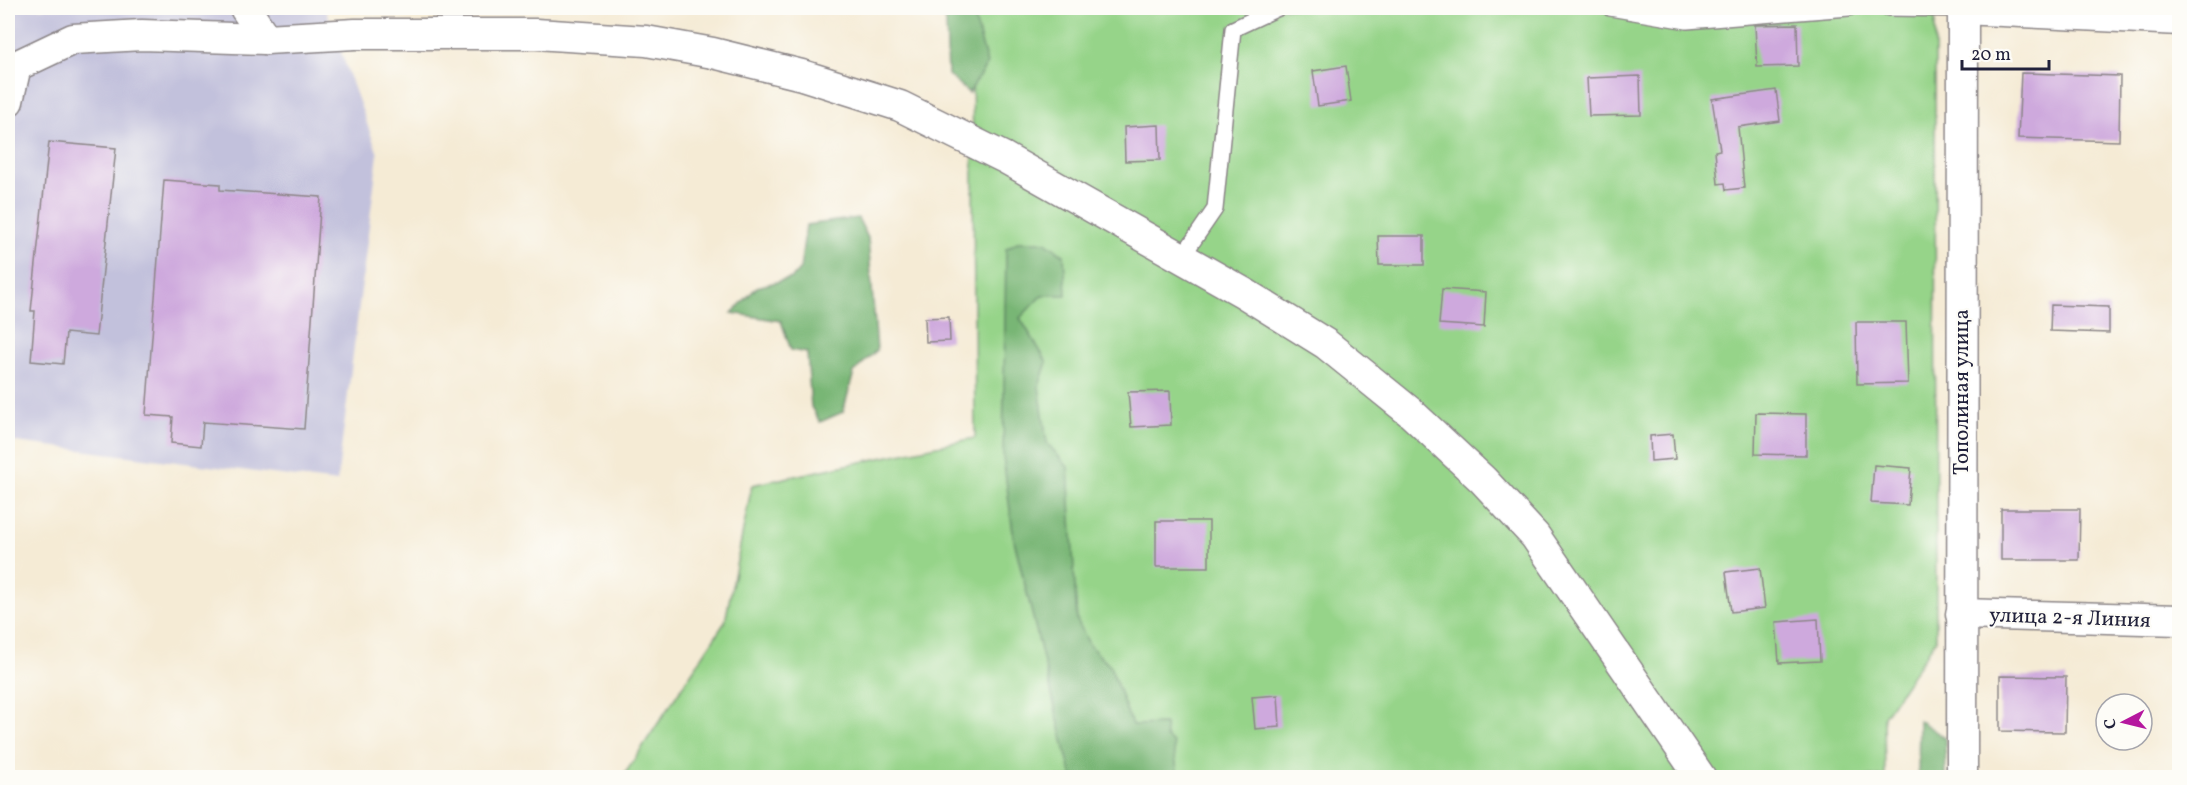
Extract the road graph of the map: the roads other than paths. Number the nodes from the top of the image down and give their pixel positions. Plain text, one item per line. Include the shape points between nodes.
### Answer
1 (244, 8) edge
2 (1278, 8) edge
3 (1610, 8) edge
4 (1849, 8) edge
5 (1888, 8) edge
6 (1963, 8) edge
7 (2180, 20) edge
8 (266, 39) junction
9 (12, 67) edge
10 (8, 101) edge
11 (1182, 257) junction
12 (1961, 614) junction
13 (2180, 620) edge
14 (1701, 777) edge
15 (1962, 777) edge

1 - 8 street
2 - 11 lane via 1233,29 1215,209
3 - 4 lane via 1687,21
5 - 6 lane
6 - 7 street
6 - 12 street, Тополиная улица
8 - 9 street via 142,35 73,39
8 - 11 street via 355,34 537,34 646,41 713,53 802,75 900,106 1005,158
9 - 10 street
11 - 14 street via 1326,344 1410,412 1483,480 1535,536
12 - 13 street, улица 2-я Линия
12 - 15 street, Тополиная улица

